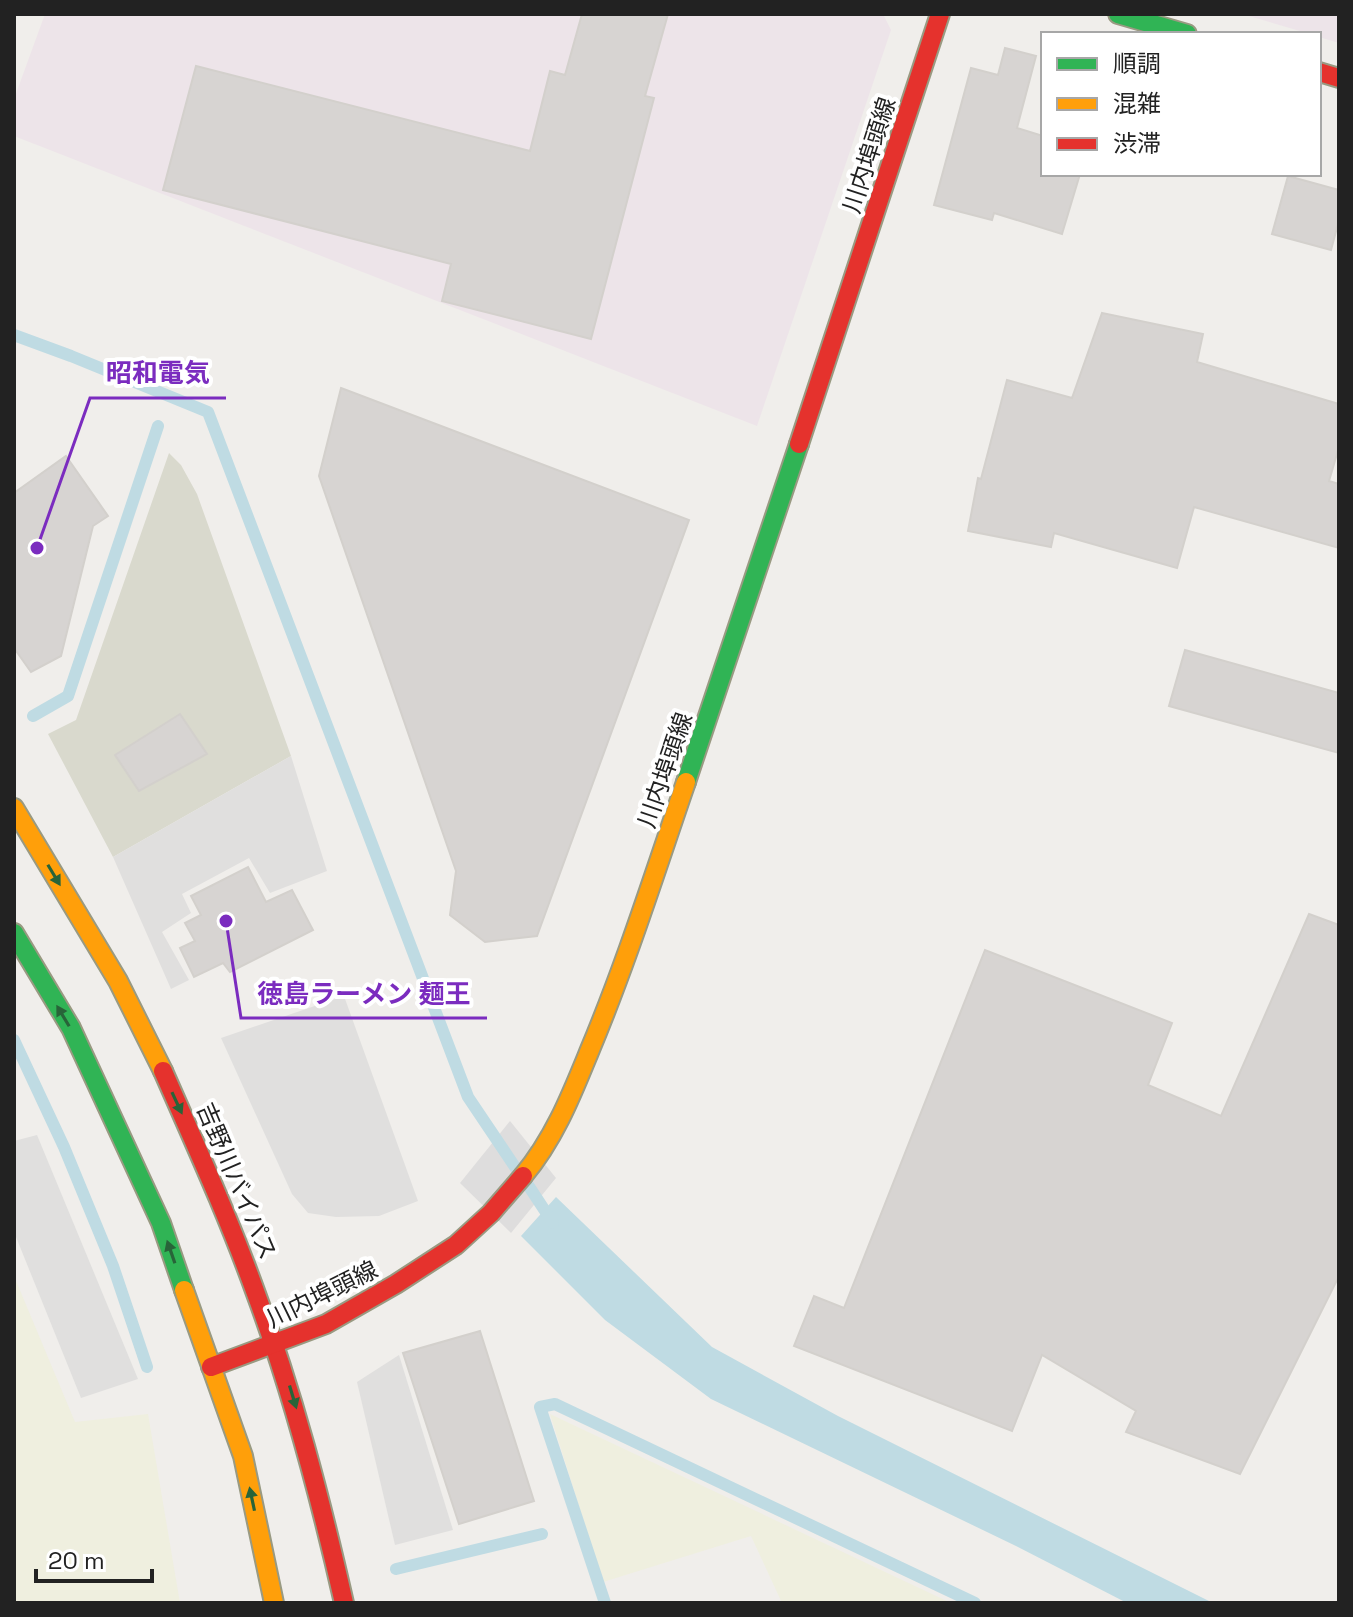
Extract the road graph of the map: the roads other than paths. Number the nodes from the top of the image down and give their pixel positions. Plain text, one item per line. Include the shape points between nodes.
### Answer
1 (940, 14) edge
2 (1118, 14) edge
3 (1180, 32) edge
4 (14, 808) edge
5 (14, 933) edge
6 (277, 1344) junction
7 (211, 1367) junction
8 (274, 1603) edge
9 (344, 1603) edge

1 - 6 main road, 川内埠頭線 via 736,638 607,1009 565,1110 539,1157 456,1245 326,1324
2 - 3 main road
4 -> 6 main road, 吉野川バイパス via 133,1007 222,1199
7 -> 5 main road via 161,1223 71,1028
6 - 7 main road, 川内埠頭線
6 -> 9 main road, 吉野川バイパス via 324,1505
8 -> 7 main road via 243,1456

